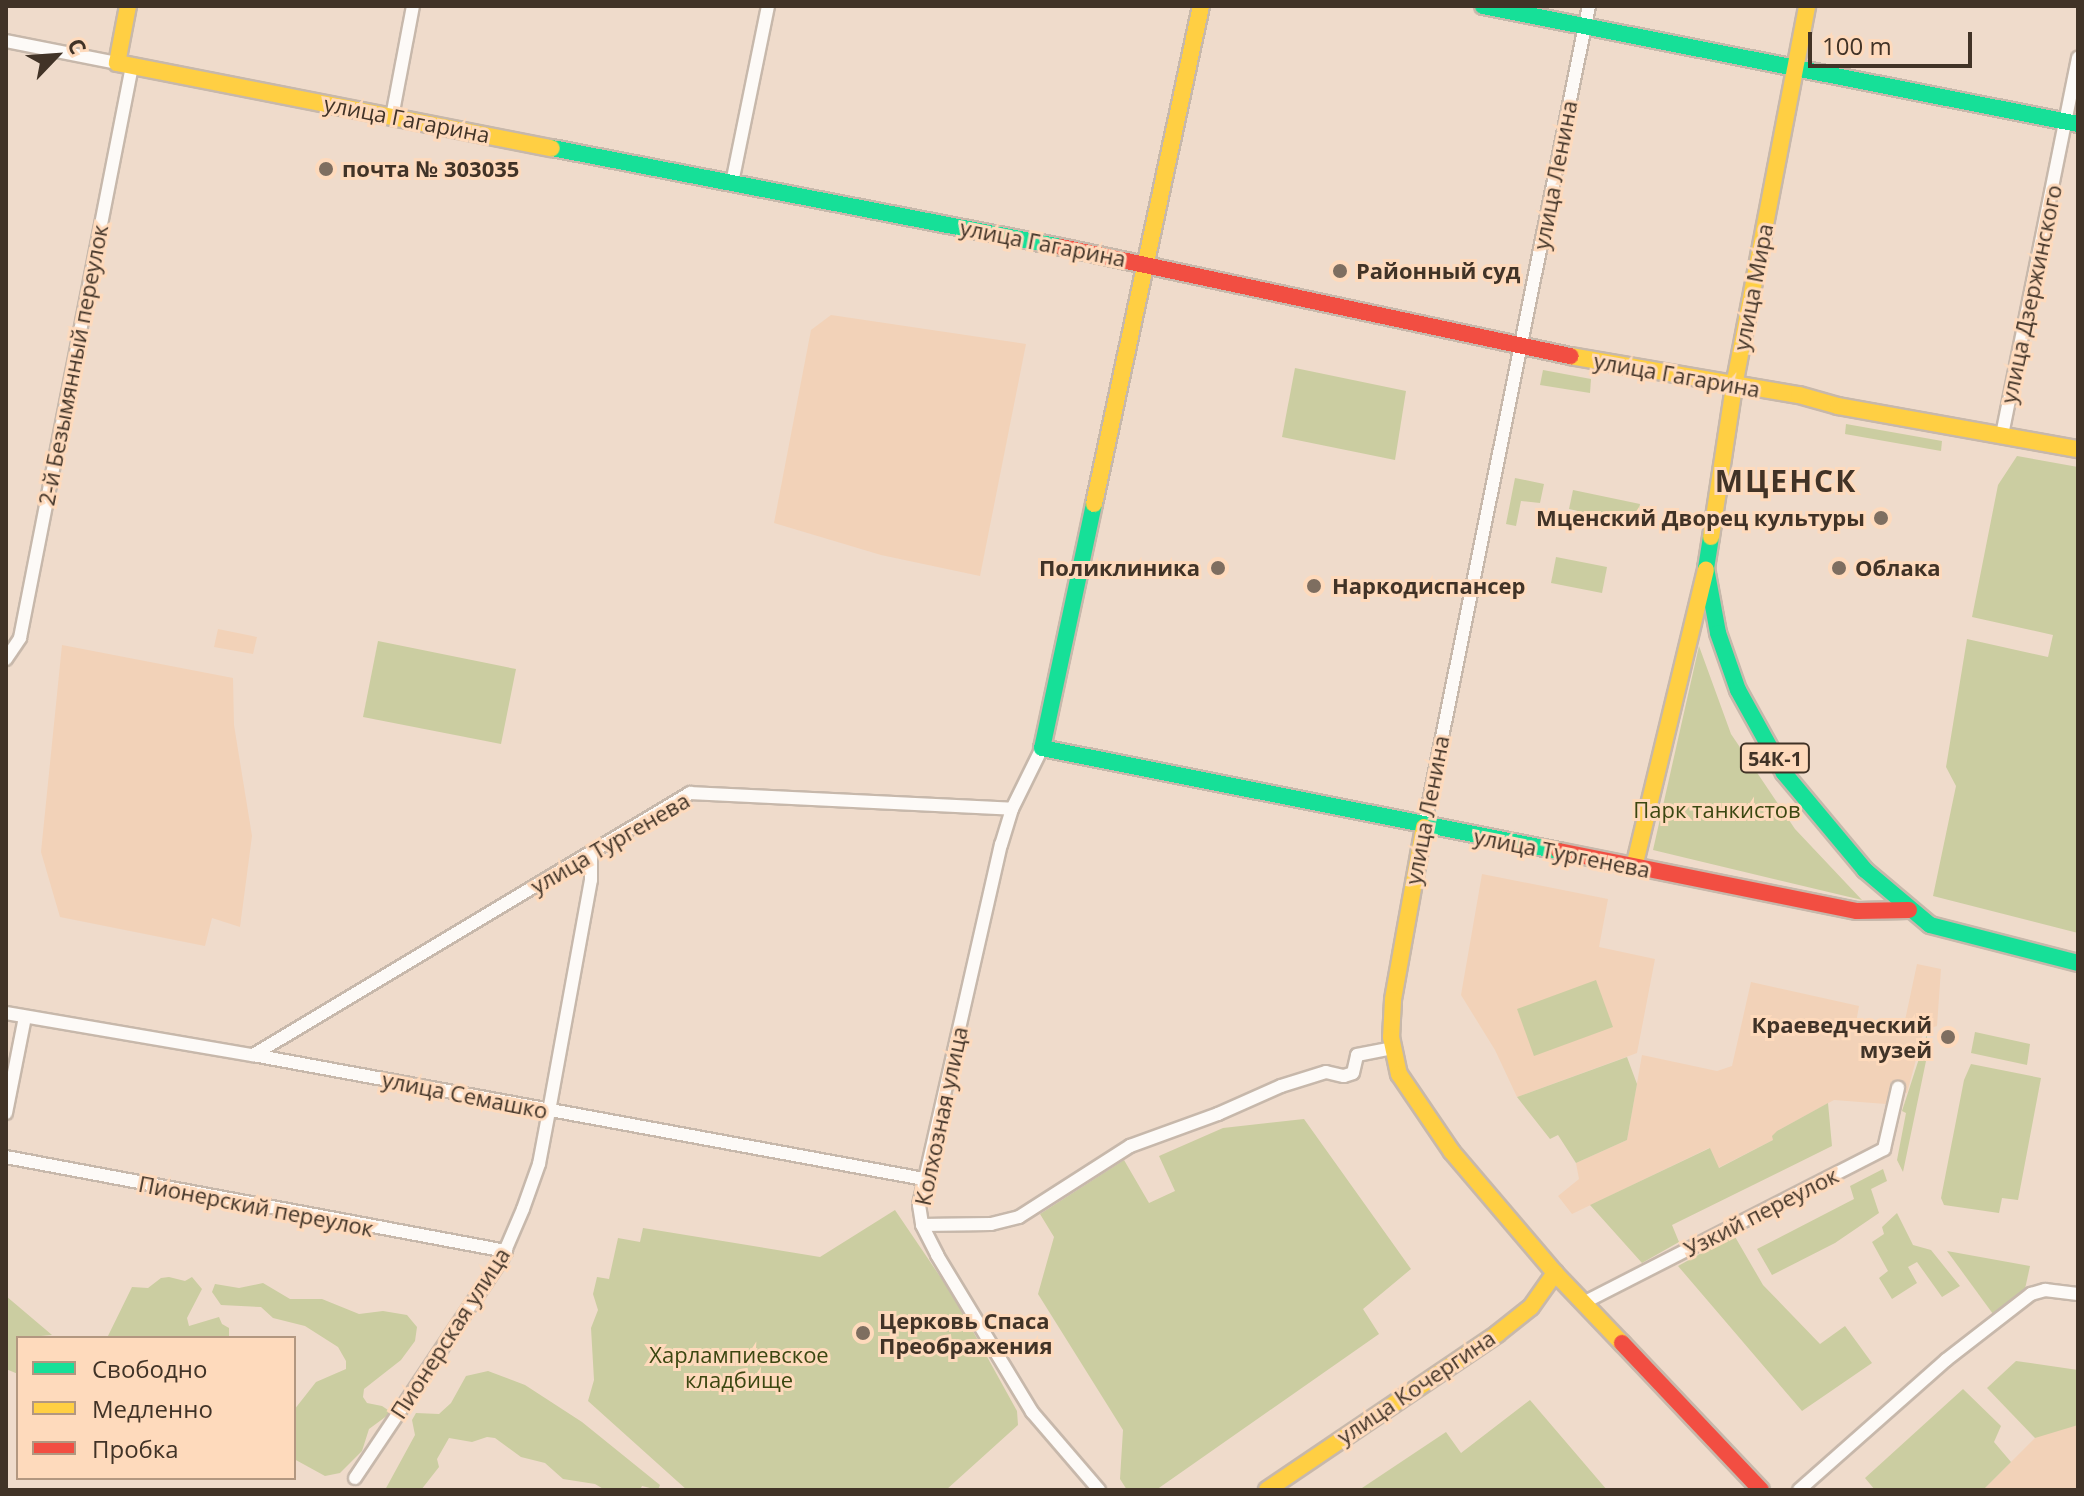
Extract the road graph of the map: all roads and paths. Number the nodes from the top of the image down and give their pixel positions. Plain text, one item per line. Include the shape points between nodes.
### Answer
1 (128, 6) edge
2 (413, 6) edge
3 (768, 6) edge
4 (1201, 6) edge
5 (1483, 6) edge
6 (1589, 6) edge
7 (1807, 6) edge
8 (1584, 26) junction
9 (6, 41) edge
10 (2078, 58) edge
11 (125, 64) junction
12 (1796, 66) junction
13 (392, 117) junction
14 (2072, 123) edge
15 (732, 183) junction
16 (1148, 264) junction
17 (1522, 347) junction
18 (1734, 386) junction
19 (2002, 435) junction
20 (2078, 449) edge
21 (1706, 568) junction
22 (6, 659) edge
23 (1042, 748) junction
24 (1012, 809) junction
25 (1424, 827) junction
26 (591, 852) junction
27 (1634, 867) junction
28 (1909, 910) junction
29 (2078, 963) edge
30 (6, 1013) edge
31 (25, 1017) junction
32 (1392, 1048) junction
33 (253, 1055) junction
34 (1898, 1088) dead end
35 (549, 1111) junction
36 (6, 1113) edge
37 (6, 1157) edge
38 (924, 1179) junction
39 (922, 1225) junction
40 (506, 1251) junction
41 (1555, 1273) junction
42 (2078, 1294) edge
43 (1583, 1303) junction
44 (355, 1478) dead end
45 (1099, 1490) edge
46 (1267, 1490) edge
47 (1761, 1490) edge
48 (1799, 1490) edge

1 - 11 main road, 2-й Безымянный переулок
2 - 13 street
3 - 15 street
4 - 16 main road
5 - 8 main road
6 - 8 street, улица Ленина
7 - 12 main road, улица Мира / 54К-1
8 - 12 main road
8 - 17 street, улица Ленина
9 - 11 street, улица Гагарина
10 - 14 street, улица Дзержинского
11 - 13 main road, улица Гагарина
11 - 22 street, 2-й Безымянный переулок via 20,638
12 - 14 main road
12 - 18 main road, улица Мира / 54К-1
13 - 15 main road, улица Гагарина
14 - 19 street, улица Дзержинского
15 - 16 main road, улица Гагарина
16 - 17 main road, улица Гагарина
16 - 23 main road
17 - 18 main road, улица Гагарина
17 - 25 street, улица Ленина
18 - 19 main road, улица Гагарина
18 - 21 main road, улица Мира / 54К-1
19 - 20 main road, улица Гагарина
21 - 27 main road, улица Мира
21 - 28 main road, улица Мира / 54К-1 via 1723,648 1765,741 1812,810
23 - 24 street, Колхозная улица
23 - 25 main road, улица Тургенева
24 - 26 street, улица Тургенева via 690,793
24 - 38 street, Колхозная улица
25 - 27 main road, улица Тургенева
25 - 32 main road, улица Ленина via 1393,1000
26 - 33 street, улица Тургенева
26 - 35 street, Пионерская улица via 591,880
27 - 28 main road, улица Тургенева via 1857,911
28 - 29 main road, 54К-1 via 1930,925 1968,937
30 - 31 street, улица Семашко
31 - 33 street, улица Семашко
31 - 36 street
32 - 39 street via 1357,1055 1353,1073 1326,1072 1281,1086 1130,1146 1019,1217 991,1224
32 - 41 main road, улица Ленина via 1399,1074 1421,1110
33 - 35 street, улица Семашко
34 - 43 street, Узкий переулок via 1884,1149
35 - 38 street, улица Семашко
35 - 40 street, Пионерская улица via 539,1164
37 - 40 street, Пионерский переулок
38 - 39 street, Колхозная улица
39 - 45 street, Колхозная улица via 1032,1412
40 - 44 street, Пионерская улица
41 - 43 main road, улица Ленина
41 - 46 main road, улица Кочергина via 1531,1307 1497,1334
42 - 48 street via 2031,1294 1946,1360
43 - 47 main road, улица Ленина

